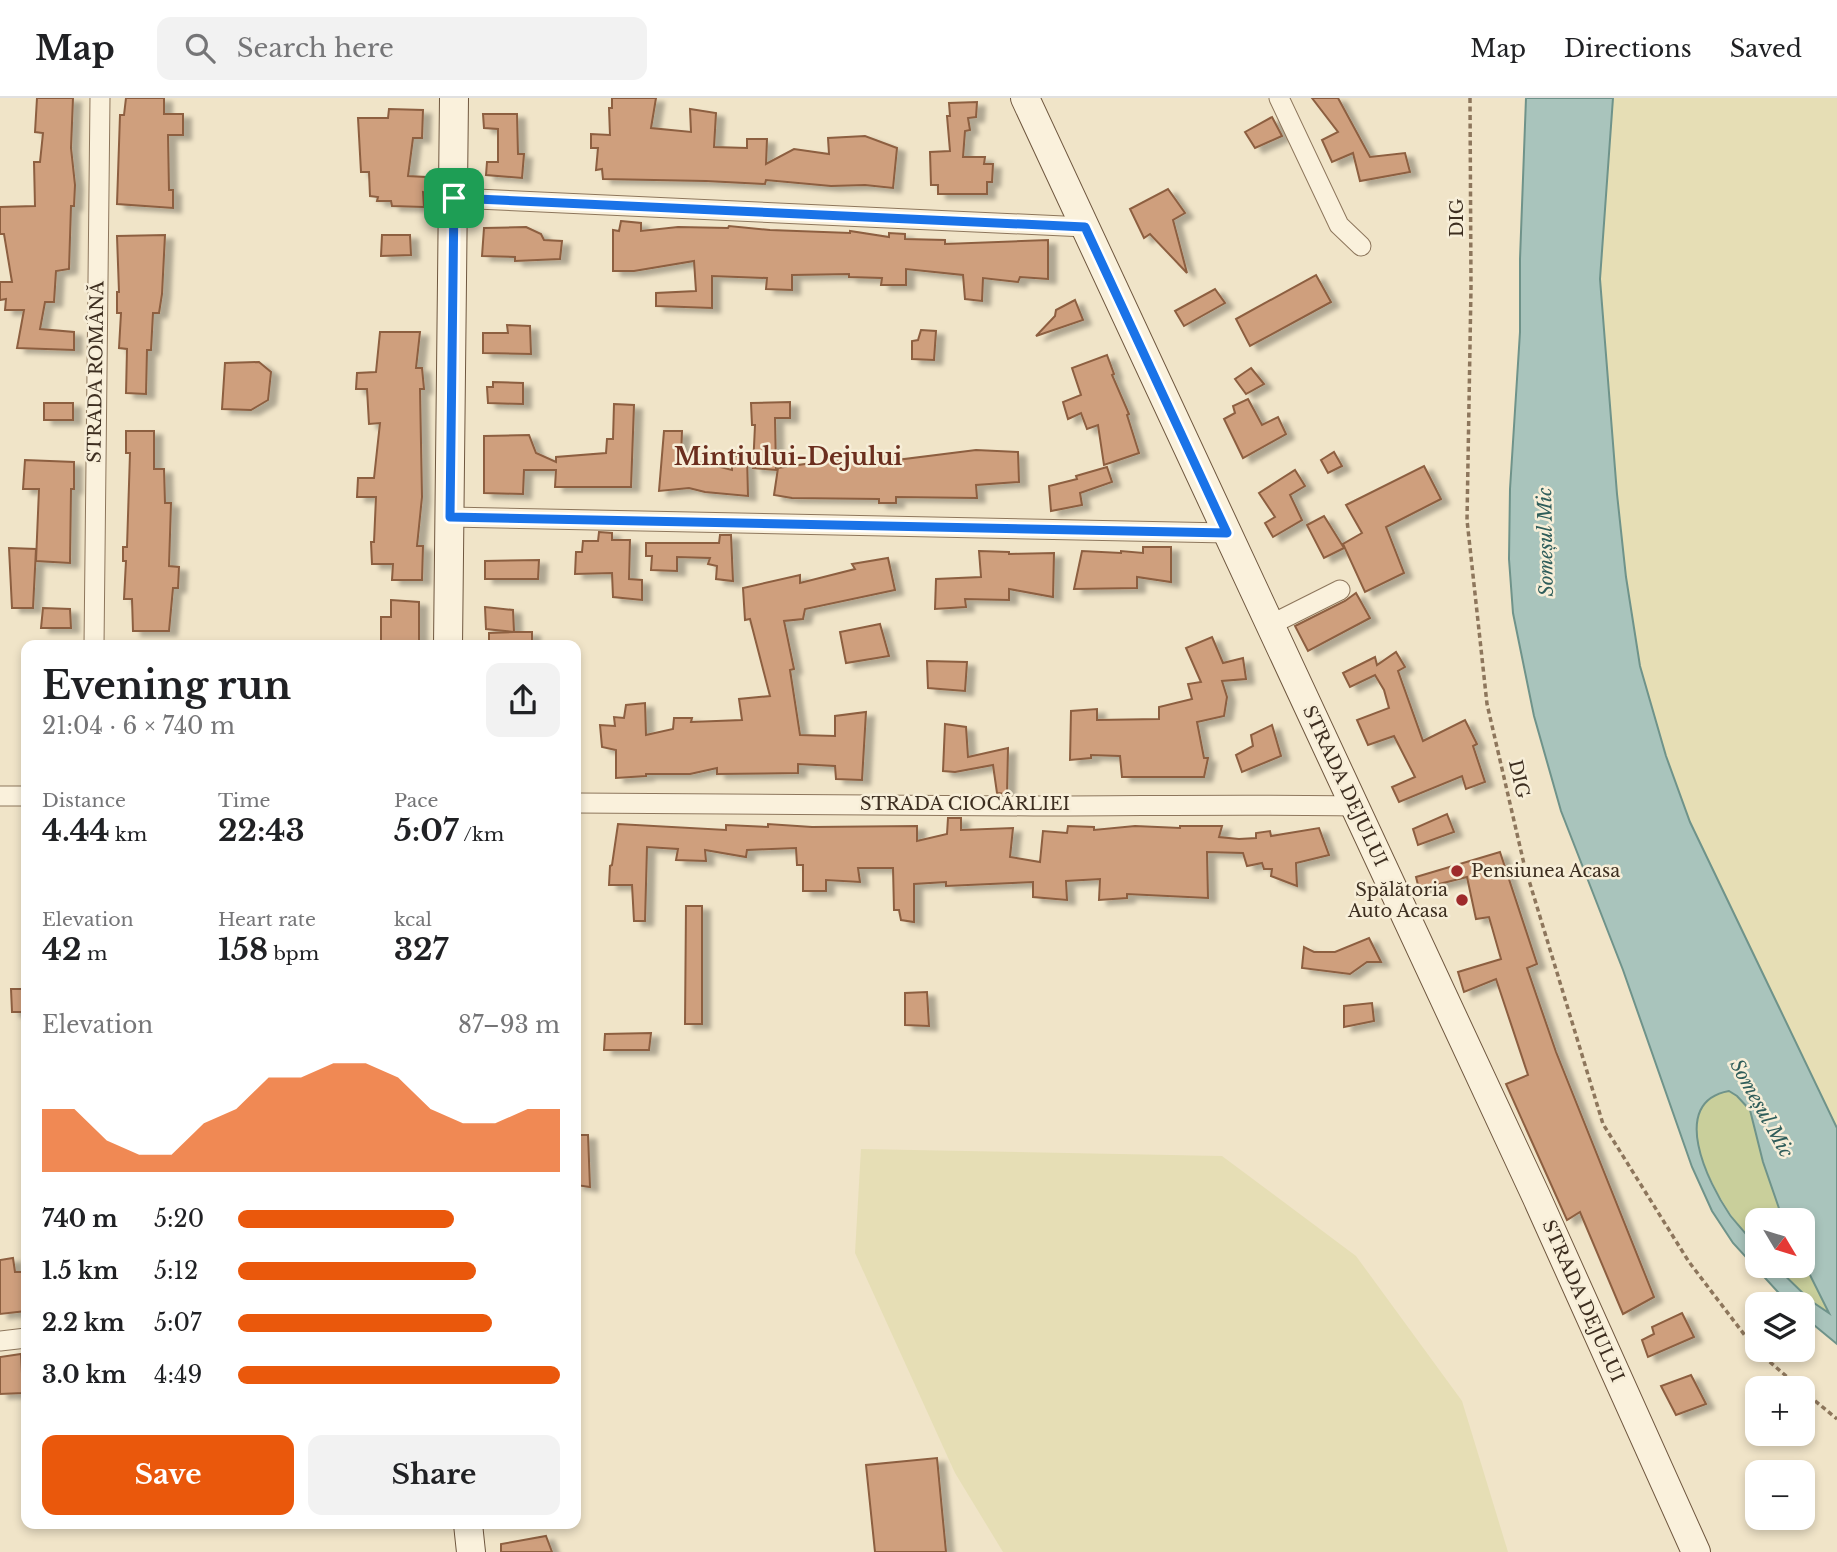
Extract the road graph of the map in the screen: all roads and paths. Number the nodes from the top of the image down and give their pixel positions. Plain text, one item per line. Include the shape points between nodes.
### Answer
1 (100, 98) edge
2 (454, 98) edge
3 (1026, 98) edge
4 (1279, 98) edge
5 (1471, 98) edge
6 (454, 198) junction
7 (1085, 227) junction
8 (1361, 246) dead end
9 (450, 517) junction
10 (1227, 533) junction
11 (1340, 590) dead end
12 (1270, 625) junction
13 (94, 640) edge
14 (448, 640) edge
15 (0, 796) edge
16 (21, 796) edge
17 (581, 803) edge
18 (1355, 806) junction
19 (21, 1339) edge
20 (0, 1341) edge
21 (1786, 1376) edge
22 (1815, 1401) edge
23 (1837, 1419) edge
24 (469, 1529) edge
25 (471, 1552) edge
26 (1696, 1552) edge

1 - 13 street, STRADA ROMÂNĂ
2 - 6 main road
3 - 7 main road, STRADA DEJULUI
4 - 8 street via 1339,225
5 - 21 path, DIG via 1467,520 1487,704 1524,864 1603,1124 1689,1262 1756,1350
6 - 7 street
6 - 9 main road
7 - 10 main road, STRADA DEJULUI
9 - 10 street
9 - 14 main road
10 - 12 main road, STRADA DEJULUI
11 - 12 street
12 - 18 main road, STRADA DEJULUI
15 - 16 street
17 - 18 street, STRADA CIOCÂRLIEI
18 - 26 main road, STRADA DEJULUI
19 - 20 street
22 - 23 path, DIG
24 - 25 main road

